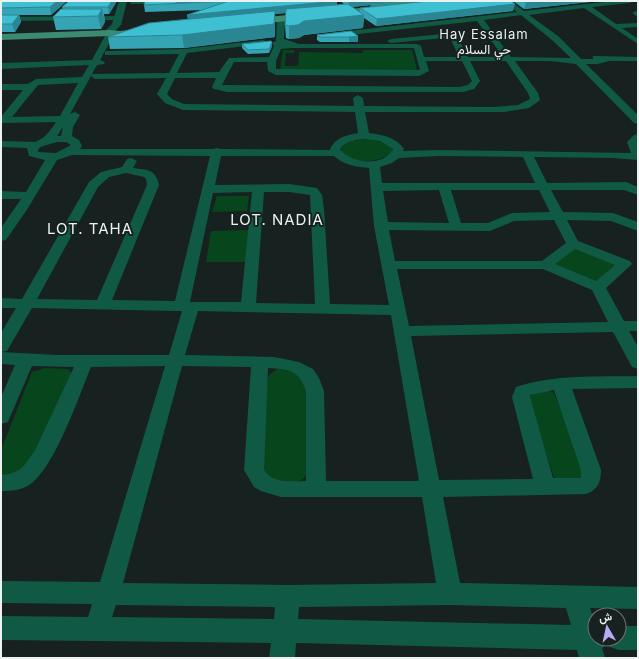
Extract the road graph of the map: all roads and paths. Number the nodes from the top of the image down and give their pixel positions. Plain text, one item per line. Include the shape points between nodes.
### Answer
1 (123, 1) edge
2 (424, 1) edge
3 (507, 1) edge
4 (516, 1) edge
5 (630, 1) edge
6 (133, 2) edge
7 (171, 3) edge
8 (435, 3) edge
9 (585, 6) junction
10 (344, 9) junction
11 (62, 11) edge
12 (638, 12) edge
13 (529, 13) junction
14 (638, 15) edge
15 (479, 18) junction
16 (1, 19) edge
17 (53, 19) junction
18 (281, 19) junction
19 (367, 25) junction
20 (638, 25) edge
21 (616, 26) junction
22 (153, 29) edge
23 (117, 30) junction
24 (1, 34) edge
25 (326, 35) edge
26 (1, 37) edge
27 (566, 37) dead end
28 (306, 38) edge
29 (416, 42) junction
30 (638, 42) edge
31 (283, 43) junction
32 (393, 44) junction
33 (184, 51) junction
34 (106, 58) junction
35 (272, 59) junction
36 (421, 59) junction
37 (465, 59) junction
38 (509, 59) junction
39 (638, 59) edge
40 (587, 60) junction
41 (93, 62) junction
42 (5, 66) edge
43 (353, 73) junction
44 (1, 74) edge
45 (222, 75) junction
46 (95, 76) junction
47 (171, 76) junction
48 (84, 80) junction
49 (30, 86) junction
50 (1, 87) edge
51 (356, 88) junction
52 (360, 109) junction
53 (63, 119) junction
54 (2, 120) edge
55 (638, 121) edge
56 (364, 136) junction
57 (41, 143) junction
58 (1, 144) edge
59 (71, 144) junction
60 (636, 146) edge
61 (336, 149) junction
62 (397, 150) junction
63 (138, 151) junction
64 (217, 152) junction
65 (527, 155) junction
66 (53, 157) junction
67 (638, 157) edge
68 (374, 164) junction
69 (126, 170) junction
70 (376, 187) junction
71 (444, 187) junction
72 (542, 187) junction
73 (208, 189) junction
74 (258, 189) junction
75 (638, 191) edge
76 (1, 195) edge
77 (29, 196) junction
78 (558, 216) junction
79 (381, 226) junction
80 (456, 226) junction
81 (638, 226) edge
82 (2, 233) edge
83 (573, 244) junction
84 (388, 264) junction
85 (632, 264) edge
86 (545, 265) junction
87 (598, 287) junction
88 (1, 303) edge
89 (27, 303) junction
90 (103, 304) junction
91 (186, 307) junction
92 (248, 308) junction
93 (323, 309) junction
94 (398, 310) junction
95 (620, 326) junction
96 (638, 326) edge
97 (402, 331) junction
98 (1, 347) edge
99 (1, 358) edge
100 (26, 360) junction
101 (176, 360) junction
102 (84, 362) junction
103 (260, 362) junction
104 (638, 363) edge
105 (638, 382) edge
106 (561, 384) junction
107 (1, 417) edge
108 (1, 483) edge
109 (545, 487) junction
110 (316, 489) junction
111 (430, 489) junction
112 (1, 592) edge
113 (108, 593) junction
114 (450, 594) junction
115 (288, 596) junction
116 (575, 596) junction
117 (638, 598) edge
118 (1, 628) edge
119 (96, 630) junction
120 (284, 631) junction
121 (587, 633) edge
122 (627, 638) edge
123 (638, 638) edge
124 (587, 645) edge
125 (282, 658) edge

1 - 23 street
2 - 10 main road
3 - 13 street
4 - 13 street
5 - 9 street
6 - 7 street
6 - 23 street
8 - 10 main road
9 - 13 street
9 - 21 street
10 - 18 main road
10 - 18 main road via 234,21
10 - 19 street
11 - 17 street
12 - 14 street via 635,13
13 - 15 street
13 - 27 street
13 - 40 street via 555,38
15 - 19 street
15 - 38 street
16 - 17 street
17 - 23 street
18 - 31 street
19 - 25 street
19 - 32 street
20 - 21 street
21 - 30 street
22 - 23 main road
23 - 24 main road
23 - 26 main road via 100,37 87,34
23 - 34 street
23 - 41 street
28 - 31 street
29 - 32 street
29 - 36 street
29 - 37 street via 454,38
31 - 32 street
31 - 33 street
31 - 35 street
33 - 34 street
33 - 47 street
34 - 41 street
34 - 46 street
35 - 43 street via 271,70 276,72
35 - 45 street via 232,60
36 - 37 street
36 - 43 street via 425,69 419,73
37 - 38 street
37 - 51 street via 476,81 472,87
38 - 40 street
38 - 52 street via 533,93 535,100 525,107 493,110
39 - 40 street
40 - 55 street
41 - 42 street
41 - 48 street
42 - 44 street
43 - 51 street
45 - 47 street
45 - 51 street via 217,87 227,89
46 - 47 street
46 - 59 street via 67,129 66,136
47 - 52 street via 162,94 164,98 183,107
48 - 49 street via 36,82
48 - 53 street
49 - 50 street
49 - 54 street
51 - 52 street
52 - 56 street
53 - 54 street
53 - 57 street via 54,132
56 - 61 street via 348,139
56 - 62 street via 382,138
57 - 58 street
57 - 59 street
57 - 66 street via 32,149 33,154
59 - 61 street
59 - 63 street
59 - 66 street
60 - 62 street
61 - 64 street
61 - 68 street via 342,159
62 - 65 street
62 - 68 street via 393,159
63 - 64 street
63 - 69 street
64 - 73 street
65 - 67 street
65 - 72 street
66 - 77 street
68 - 70 street
69 - 89 street via 105,174 93,186
69 - 90 street via 148,174 153,185
70 - 71 street
70 - 79 street
71 - 72 street
71 - 80 street
72 - 75 street via 626,186
72 - 78 street
73 - 74 street
73 - 91 street
74 - 92 street
74 - 93 street via 305,189 313,191 316,195
76 - 77 street
77 - 82 street
78 - 80 street via 512,217 490,228
78 - 81 street via 613,217
78 - 83 street
79 - 80 street
79 - 84 street
83 - 85 street
83 - 86 street
84 - 86 street
84 - 94 street
85 - 87 street
86 - 87 street
87 - 95 street
88 - 89 street
89 - 90 street
89 - 98 street
90 - 91 street
91 - 92 street
91 - 101 street
92 - 93 street
93 - 94 street
94 - 97 street
95 - 96 street
95 - 97 street
95 - 104 street
97 - 111 street
99 - 100 street
100 - 102 street
100 - 107 street
101 - 102 street
101 - 103 street
101 - 113 street
102 - 108 street via 38,463 22,480
103 - 110 street via 286,364 302,369 310,376 315,391
103 - 110 street via 254,455 257,479 281,489
105 - 106 street
106 - 109 street via 526,389 522,391 521,397
106 - 109 street via 591,470 591,480 586,486
109 - 111 street
110 - 111 street
111 - 114 street
112 - 113 street
113 - 115 street
113 - 119 street
114 - 115 street
114 - 116 street
115 - 120 street
116 - 117 street
116 - 121 street
118 - 119 street
119 - 120 street
120 - 124 street
120 - 125 street
122 - 123 street

